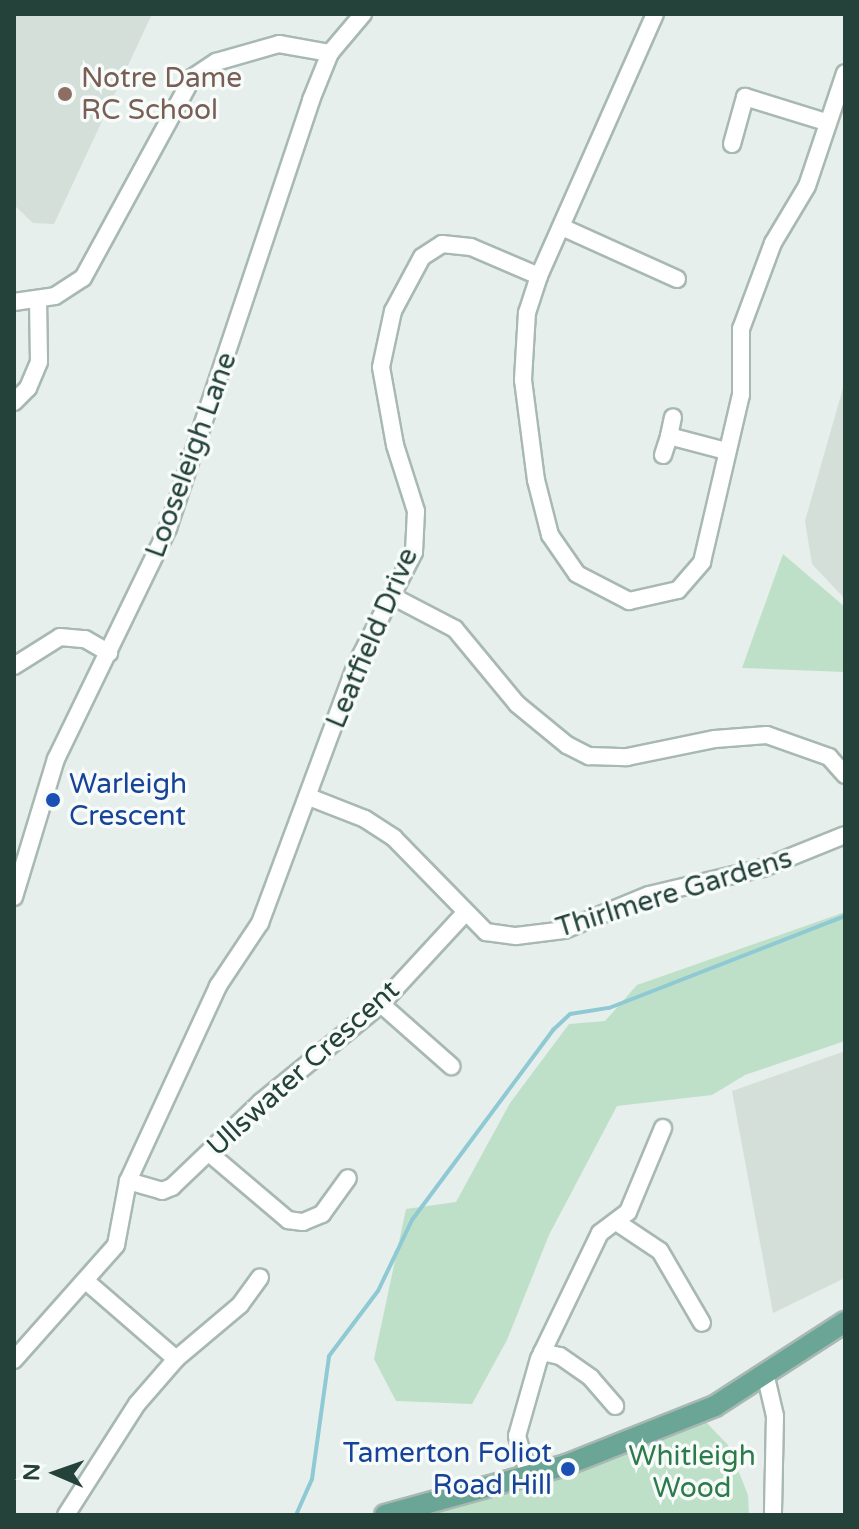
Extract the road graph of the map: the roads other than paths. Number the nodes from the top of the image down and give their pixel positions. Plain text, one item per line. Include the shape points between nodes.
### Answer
1 (363, 14) edge
2 (655, 14) edge
3 (330, 53) junction
4 (845, 73) edge
5 (826, 122) junction
6 (732, 144) dead end
7 (564, 228) junction
8 (661, 251) dead end
9 (653, 268) junction
10 (539, 276) junction
11 (677, 279) dead end
12 (38, 301) junction
13 (14, 302) edge
14 (14, 402) edge
15 (673, 417) dead end
16 (669, 436) junction
17 (726, 451) junction
18 (663, 455) dead end
19 (392, 596) junction
20 (109, 653) junction
21 (14, 666) edge
22 (845, 775) edge
23 (309, 797) junction
24 (845, 835) edge
25 (14, 897) edge
26 (464, 914) junction
27 (381, 1004) junction
28 (451, 1066) dead end
29 (663, 1128) dead end
30 (209, 1153) junction
31 (348, 1178) dead end
32 (128, 1181) junction
33 (618, 1223) junction
34 (260, 1277) dead end
35 (86, 1281) junction
36 (845, 1322) edge
37 (702, 1323) dead end
38 (542, 1352) junction
39 (176, 1359) junction
40 (14, 1360) edge
41 (765, 1373) junction
42 (615, 1406) dead end
43 (529, 1476) junction
44 (66, 1515) edge
45 (385, 1515) edge
46 (773, 1515) edge

1 - 3 street, Looseleigh Lane
2 - 7 street
3 - 12 street via 279,44 216,62 192,78 98,259 69,289
3 - 20 street, Looseleigh Lane via 242,317 195,436 168,528
4 - 5 street
5 - 6 street via 745,97
5 - 17 street via 807,186 773,243 741,329 741,395
7 - 9 street
7 - 10 street
8 - 9 street
9 - 11 street
10 - 17 street via 527,312 523,380 536,480 550,535 577,574 629,601 678,590 702,562
10 - 19 street, Leatfield Drive via 471,247 442,244 422,257 393,311 381,367 395,445 416,511 414,552
12 - 13 street
12 - 14 street via 39,362 28,388
15 - 16 street
16 - 17 street
16 - 18 street
19 - 22 street via 455,629 517,704 589,756 627,757 715,739 767,735 829,757
19 - 23 street, Leatfield Drive via 356,665
20 - 21 street via 85,639 60,637
20 - 25 street, Looseleigh Lane via 56,759
23 - 26 street, Thirlmere Gardens via 365,819 394,838
23 - 32 street, Leatfield Drive via 260,923 218,986
24 - 26 street, Thirlmere Gardens via 763,868 649,895 564,930 516,936 486,932
26 - 27 street, Ullswater Crescent
27 - 28 street
27 - 30 street, Ullswater Crescent via 261,1102
29 - 33 street via 628,1212
30 - 31 street via 288,1220 303,1222 322,1214
30 - 32 street, Ullswater Crescent via 162,1191
32 - 35 street, Leatfield Drive via 116,1245
33 - 37 street via 660,1251
33 - 38 street via 600,1233
34 - 39 street via 240,1305
35 - 39 street
35 - 40 street, Leatfield Drive
36 - 41 main road
38 - 42 street via 560,1356 591,1378
38 - 43 street via 517,1436
39 - 44 street via 137,1404
41 - 43 main road via 715,1406
41 - 46 street via 775,1416
43 - 45 main road

